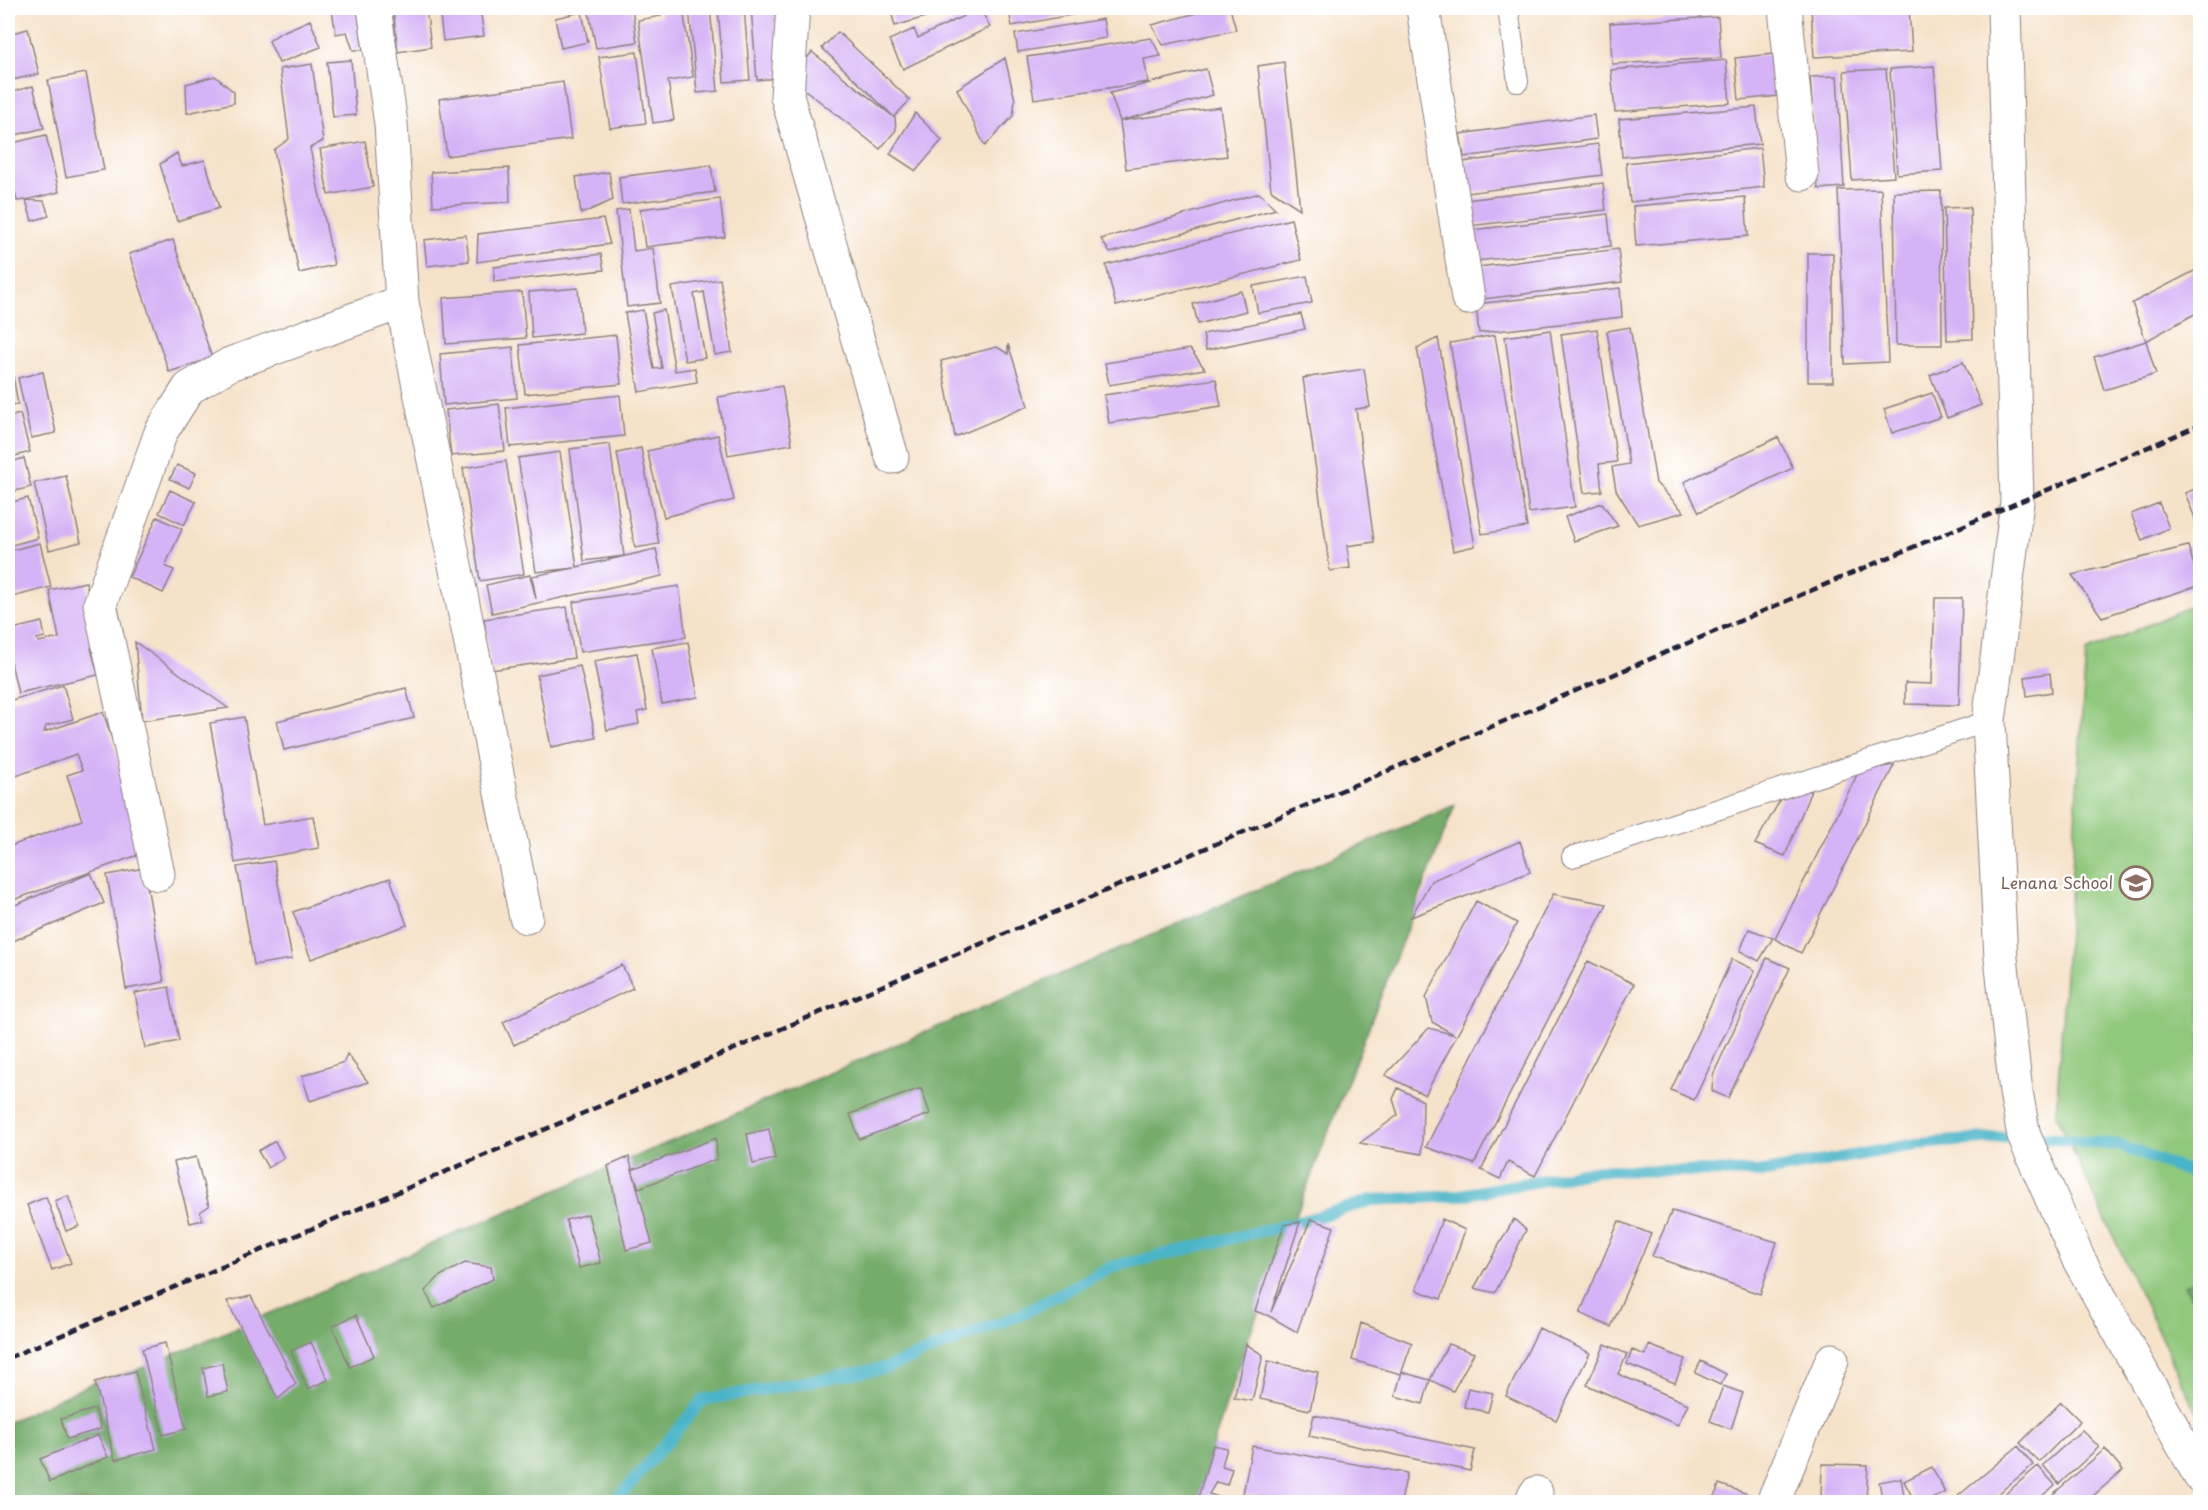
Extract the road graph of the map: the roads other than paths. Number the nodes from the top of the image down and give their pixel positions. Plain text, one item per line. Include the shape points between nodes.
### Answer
1 (374, 8) edge
2 (793, 8) edge
3 (1423, 8) edge
4 (1508, 8) edge
5 (1785, 8) edge
6 (2004, 8) edge
7 (1518, 82) dead end
8 (1802, 174) dead end
9 (1468, 298) dead end
10 (402, 303) junction
11 (892, 457) dead end
12 (1989, 721) junction
13 (1572, 857) dead end
14 (158, 874) dead end
15 (526, 918) dead end
16 (1832, 1360) dead end
17 (2200, 1476) edge
18 (1773, 1503) edge

1 - 10 street via 391,124
2 - 11 street via 787,96
3 - 9 street
4 - 7 lane
5 - 8 street
6 - 12 street via 2017,502
10 - 14 street via 230,364 189,388 160,432 100,604
10 - 15 street
12 - 13 lane
12 - 17 street via 2001,958 2024,1136 2078,1258
16 - 18 street

